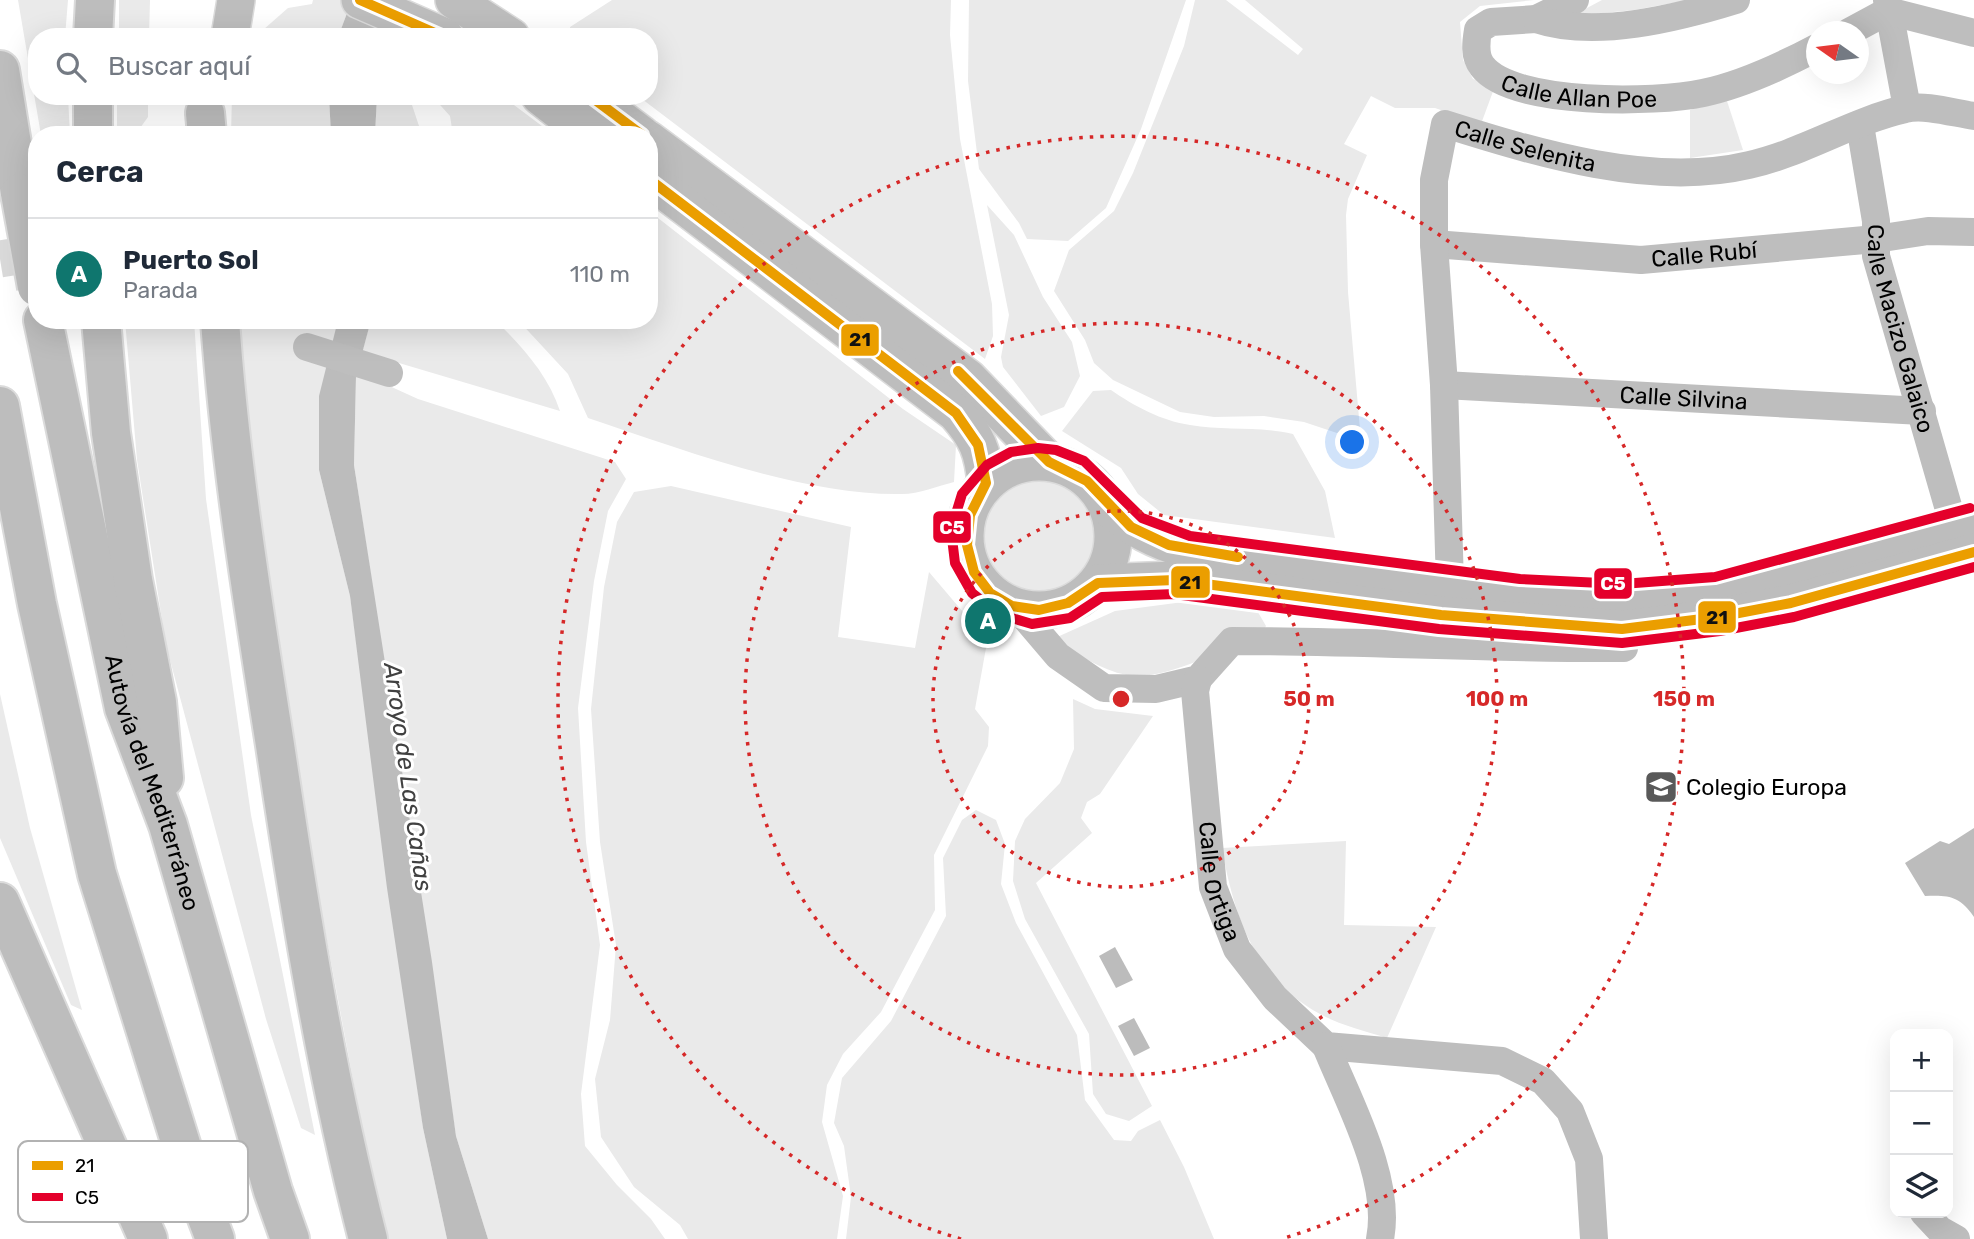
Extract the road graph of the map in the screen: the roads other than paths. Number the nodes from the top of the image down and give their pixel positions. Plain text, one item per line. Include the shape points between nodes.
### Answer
1 (95, 0) edge
2 (360, 0) edge
3 (454, 0) edge
4 (1574, 0) edge
5 (1736, 0) edge
6 (1887, 6) edge
7 (1536, 19) junction
8 (1865, 21) edge
9 (93, 28) edge
10 (427, 28) edge
11 (497, 28) edge
12 (1974, 33) edge
13 (1806, 53) edge
14 (0, 69) edge
15 (93, 105) edge
16 (552, 105) edge
17 (602, 105) edge
18 (1907, 108) junction
19 (1974, 116) edge
20 (1860, 125) junction
21 (93, 126) edge
22 (578, 126) edge
23 (630, 126) edge
24 (658, 147) edge
25 (658, 187) edge
26 (1974, 232) edge
27 (28, 237) edge
28 (1877, 239) junction
29 (1434, 244) junction
30 (45, 329) edge
31 (102, 329) edge
32 (221, 329) edge
33 (307, 347) dead end
34 (388, 373) dead end
35 (1444, 385) junction
36 (0, 406) edge
37 (1922, 411) junction
38 (1049, 462) junction
39 (986, 483) junction
40 (1108, 507) junction
41 (0, 528) edge
42 (1967, 533) edge
43 (1974, 573) edge
44 (1098, 583) junction
45 (1450, 584) junction
46 (1018, 609) junction
47 (1623, 648) joint
48 (1198, 679) junction
49 (168, 825) junction
50 (97, 874) junction
51 (0, 902) edge
52 (1326, 1046) junction
53 (105, 1141) edge
54 (180, 1141) edge
55 (1929, 1218) edge
56 (141, 1222) edge
57 (209, 1222) edge
58 (148, 1239) edge
59 (215, 1239) edge
60 (290, 1239) edge
61 (368, 1239) edge
62 (1380, 1239) edge
63 (1594, 1239) edge
64 (1956, 1239) edge

1 - 9 highway
2 - 10 main road
3 - 11 main road
4 - 7 street, Calle Allan Poe
5 - 7 street via 1688,15 1609,26 1560,27
6 - 8 street
6 - 12 street
6 - 18 street
7 - 13 street, Calle Allan Poe via 1491,22 1478,30 1475,45 1481,65 1499,80 1524,90 1565,97 1637,99 1703,93
14 - 27 highway, bridge
15 - 21 highway
16 - 22 main road
17 - 23 main road
18 - 19 street, Calle Selenita
18 - 20 street, Calle Selenita
20 - 28 street, Calle Macizo Galaico
20 - 29 street, Calle Selenita via 1749,165 1698,171 1582,163 1445,124 1434,180
24 - 38 main road via 968,378
25 - 39 main road via 956,413 974,434 984,460
26 - 28 street, Calle Rubí via 1928,231
28 - 29 street, Calle Rubí via 1641,260
28 - 37 street, Calle Macizo Galaico via 1876,256
29 - 35 street, Calle Selenita
30 - 49 highway, Autovía del Mediterráneo via 124,708
31 - 49 highway via 129,553 158,702
32 - 61 highway via 253,606 305,942 337,1119
33 - 34 street
35 - 37 street, Calle Silvina
35 - 45 street, Calle Selenita
36 - 50 highway via 37,604
37 - 42 street, Calle Macizo Galaico
38 - 39 main road via 1015,465
38 - 40 main road via 1085,477
39 - 46 main road via 965,523 966,553 978,579 999,600
40 - 44 main road via 1114,547
40 - 45 main road via 1153,540 1186,550
41 - 50 highway
42 - 44 main road via 1791,603 1622,629 1441,615 1175,580
42 - 45 main road via 1717,591 1622,598
43 - 47 main road via 1791,626
44 - 46 main road via 1062,608
46 - 48 street via 1058,656 1104,688 1156,689
47 - 48 street via 1232,640
48 - 52 street, Calle Ortiga via 1195,691 1213,887 1237,949 1275,998
49 - 60 highway, Autovía del Mediterráneo
50 - 54 highway
51 - 53 highway
52 - 62 street, Calle Ortiga via 1374,1168 1381,1198
52 - 63 street via 1502,1061 1543,1081 1570,1111 1589,1159
55 - 64 street
56 - 58 highway
57 - 59 highway

